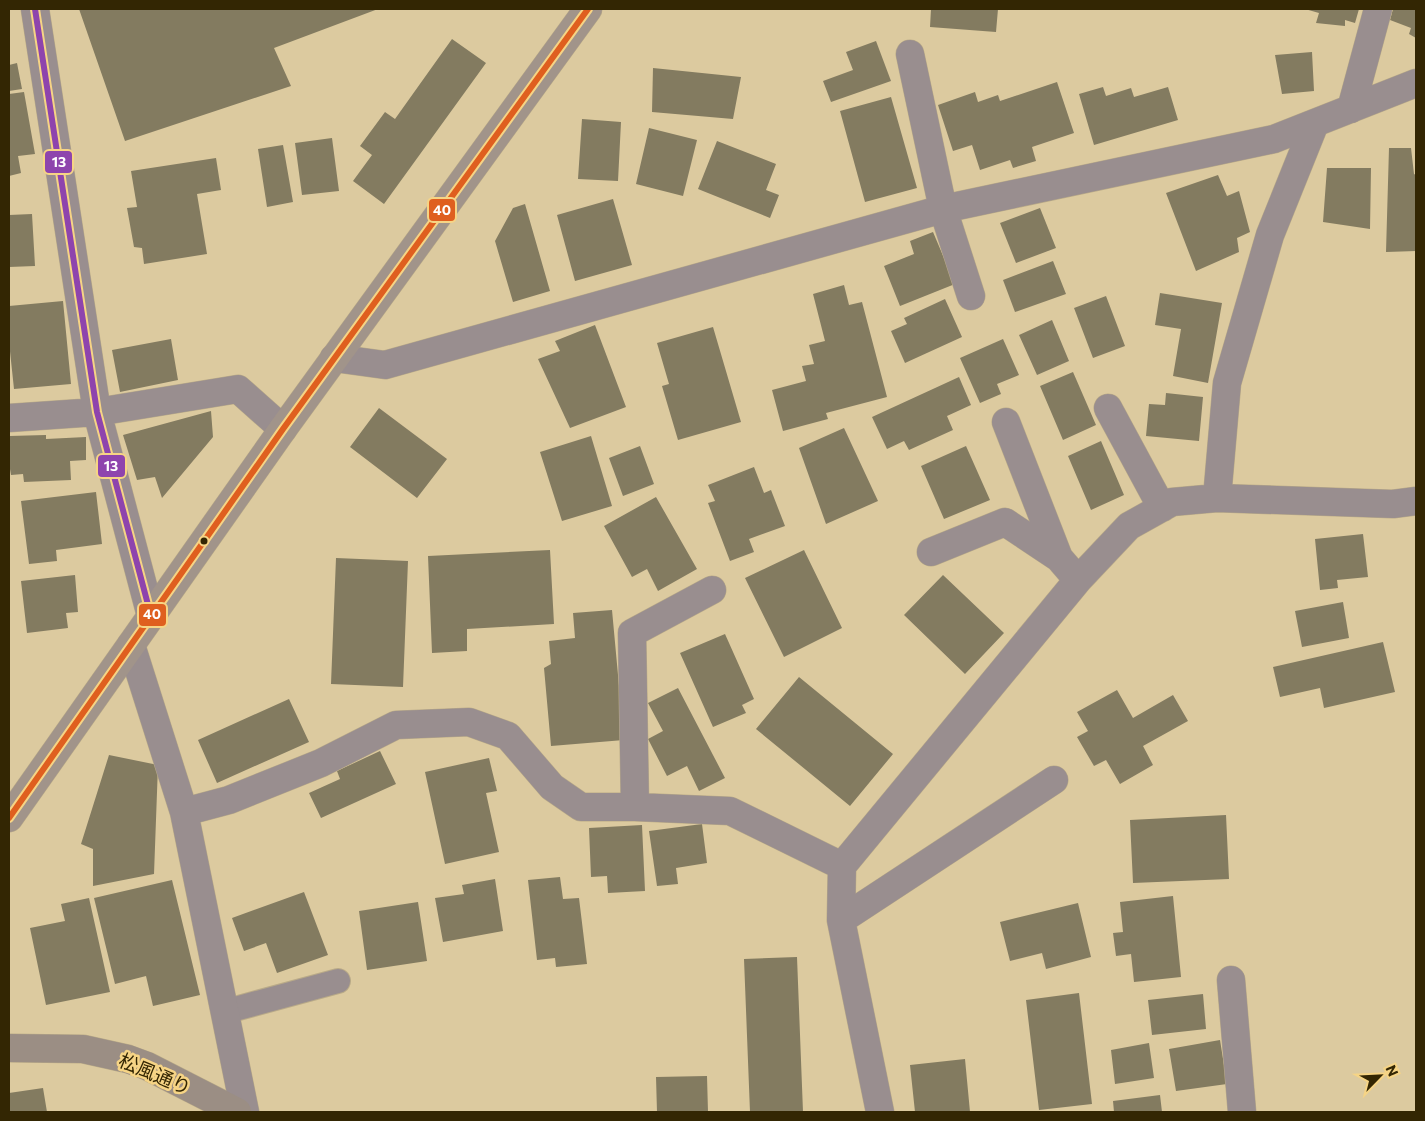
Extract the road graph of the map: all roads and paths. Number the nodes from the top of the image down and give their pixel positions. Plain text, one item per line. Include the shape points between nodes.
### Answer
1 (35, 9) edge
2 (588, 9) edge
3 (1378, 9) edge
4 (910, 54) dead end
5 (1416, 83) edge
6 (1351, 109) junction
7 (1315, 123) junction
8 (943, 209) junction
9 (971, 296) dead end
10 (334, 358) junction
11 (1108, 408) dead end
12 (97, 412) junction
13 (9, 418) edge
14 (1006, 422) dead end
15 (282, 429) junction
16 (1217, 498) junction
17 (1416, 501) edge
18 (1162, 508) junction
19 (931, 552) dead end
20 (1059, 558) junction
21 (1078, 580) junction
22 (712, 590) dead end
23 (151, 616) junction
24 (131, 645) junction
25 (1054, 780) dead end
26 (635, 806) junction
27 (184, 812) junction
28 (9, 818) edge
29 (842, 866) junction
30 (841, 920) junction
31 (338, 980) dead end
32 (1231, 980) dead end
33 (224, 1012) junction
34 (9, 1048) edge
35 (237, 1112) edge
36 (245, 1112) edge
37 (880, 1112) edge
38 (1242, 1112) edge

1 - 12 street
2 - 10 main road
3 - 6 street
4 - 8 street
5 - 6 street
6 - 7 street
7 - 8 street via 1274,139
7 - 16 street via 1270,235 1227,383
8 - 9 street
8 - 10 street via 385,365
10 - 15 main road
11 - 18 street
12 - 13 street
12 - 15 street via 238,388
12 - 23 street
14 - 20 street
15 - 23 main road
16 - 17 street via 1393,504
16 - 18 street via 1172,502
18 - 21 street via 1129,526
19 - 20 street via 1006,522
20 - 21 street
21 - 29 street
22 - 26 street via 632,633
23 - 24 main road
24 - 27 street
24 - 28 main road
25 - 30 street
26 - 27 street via 581,807 552,787 508,736 469,722 396,725 321,764 229,800
26 - 29 street via 730,811
27 - 33 street
29 - 30 street
30 - 37 street
31 - 33 lane
32 - 38 street
33 - 36 street
34 - 35 main road, 松風通り via 83,1049 128,1059

